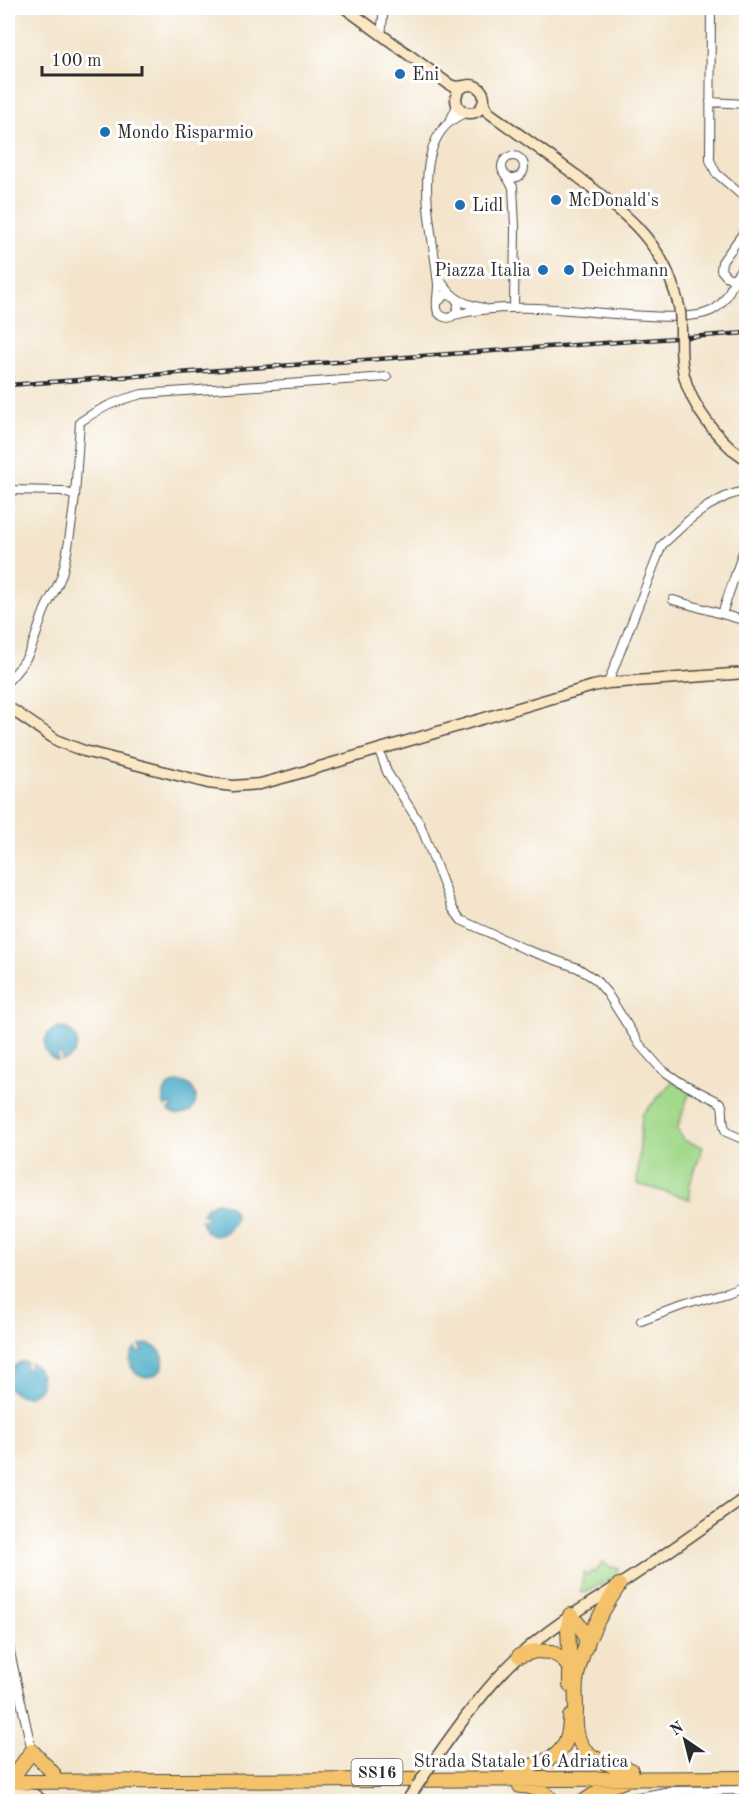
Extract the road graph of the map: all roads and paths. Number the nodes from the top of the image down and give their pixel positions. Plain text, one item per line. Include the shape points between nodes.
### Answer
1 (345, 8) edge
2 (384, 8) edge
3 (711, 8) edge
4 (381, 35) junction
5 (450, 85) junction
6 (464, 86) junction
7 (456, 100) junction
8 (710, 102) junction
9 (747, 104) edge
10 (483, 108) junction
11 (465, 112) junction
12 (449, 123) junction
13 (507, 176) junction
14 (519, 176) junction
15 (513, 188) junction
16 (747, 199) edge
17 (747, 229) edge
18 (747, 261) edge
19 (436, 272) junction
20 (735, 278) junction
21 (456, 299) junction
22 (438, 302) junction
23 (487, 308) junction
24 (514, 308) junction
25 (454, 315) junction
26 (387, 377) dead end
27 (747, 459) edge
28 (8, 490) edge
29 (747, 490) edge
30 (75, 496) junction
31 (747, 543) edge
32 (673, 600) dead end
33 (722, 614) junction
34 (747, 621) edge
35 (747, 673) edge
36 (8, 681) edge
37 (608, 682) junction
38 (8, 707) edge
39 (379, 750) junction
40 (747, 1138) edge
41 (747, 1284) edge
42 (641, 1321) dead end
43 (747, 1497) edge
44 (619, 1585) junction
45 (570, 1615) junction
46 (8, 1643) edge
47 (587, 1645) junction
48 (519, 1656) junction
49 (570, 1668) junction
50 (32, 1751) junction
51 (747, 1770) edge
52 (511, 1771) junction
53 (52, 1773) junction
54 (631, 1774) junction
55 (10, 1776) edge
56 (747, 1778) edge
57 (453, 1780) junction
58 (747, 1790) edge
59 (8, 1793) edge
60 (44, 1802) edge
61 (406, 1802) edge
62 (554, 1802) edge
63 (583, 1802) edge
64 (611, 1802) edge

1 - 4 street
2 - 4 street
3 - 8 street
4 - 5 street
5 - 6 street
5 - 7 street
6 - 7 street
6 - 10 street via 478,87 483,94
7 - 11 street
7 - 12 street
8 - 9 street
8 - 16 street via 711,165
10 - 11 street
10 - 27 street, bridge via 624,213 645,234 660,256 680,310 682,365 691,394 722,439
11 - 12 street
12 - 19 street via 436,140 428,179
13 - 14 street
13 - 14 street via 502,162 514,156 524,166
13 - 15 street
14 - 15 street
15 - 24 street
17 - 20 street via 721,266 729,279
18 - 20 street
19 - 21 street
19 - 22 street
20 - 24 street via 720,305 696,315 661,317
21 - 22 street via 445,296
21 - 23 street
21 - 25 street via 459,306
22 - 25 street via 441,315
23 - 24 street
23 - 25 street
26 - 30 street via 127,398 80,423
28 - 30 street via 62,491
29 - 37 street via 708,506 662,545
30 - 36 street via 62,576 28,658
31 - 33 street
32 - 33 street
33 - 34 street
35 - 37 street
37 - 39 street
38 - 39 street via 58,741 84,751 233,786 260,784
39 - 40 street via 387,772 420,824 453,909 461,920 526,950 578,968 595,979 640,1045 680,1082 721,1102 726,1132
41 - 42 street
43 - 44 street
44 - 45 street
44 - 47 highway
45 - 47 highway via 579,1623
45 - 48 street
45 - 49 highway
46 - 50 street
47 - 54 highway via 576,1682 579,1742 588,1754
48 - 49 highway via 551,1652
48 - 61 street, bridge via 468,1713
49 - 52 highway via 567,1741 557,1754 543,1762
50 - 53 highway
50 - 55 highway
51 - 54 highway, Strada Statale 16 Adriatica / SS16
52 - 53 highway, Strada Statale 16 Adriatica / SS16
52 - 54 highway, Strada Statale 16 Adriatica / SS16
53 - 55 highway, Strada Statale 16 Adriatica / SS16
54 - 56 highway, Strada Statale 16 Adriatica / SS16
54 - 57 highway, Strada Statale 16 Adriatica / SS16
54 - 63 highway
55 - 57 highway, Strada Statale 16 Adriatica / SS16
57 - 62 highway via 485,1786 528,1786 544,1791
58 - 64 street via 672,1791
59 - 60 street via 35,1795

